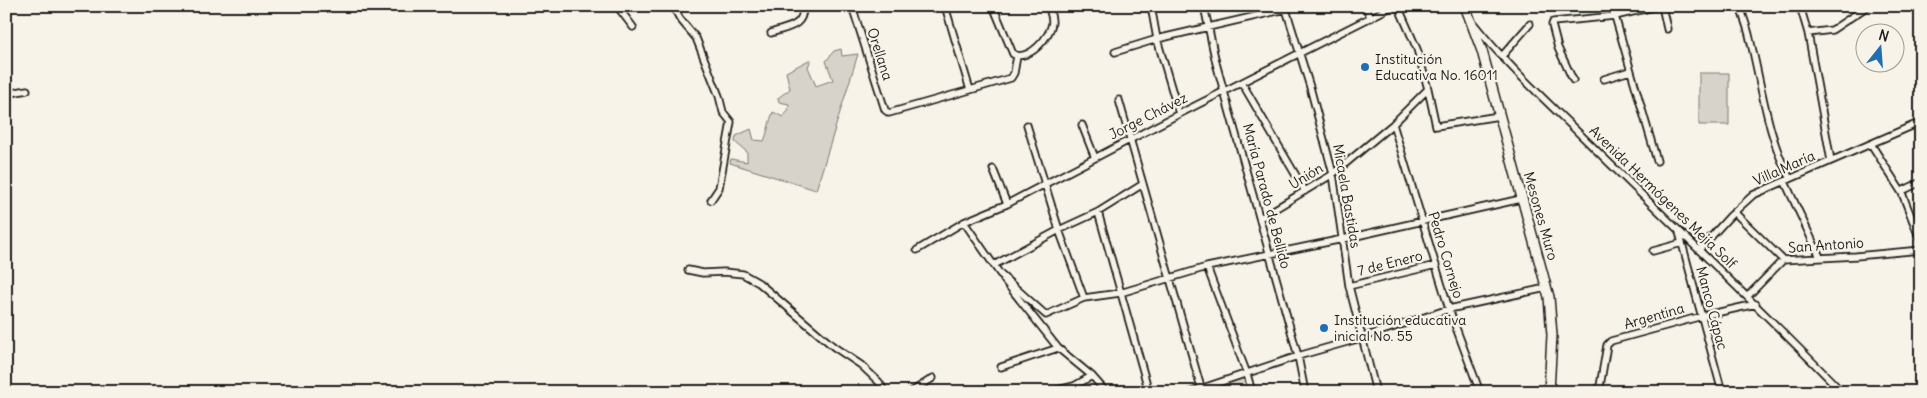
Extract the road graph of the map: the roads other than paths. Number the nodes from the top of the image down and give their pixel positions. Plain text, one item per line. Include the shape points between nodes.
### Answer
1 (617, 6) edge
2 (673, 6) edge
3 (802, 6) edge
4 (852, 6) edge
5 (944, 6) edge
6 (993, 6) edge
7 (1048, 6) edge
8 (1151, 6) edge
9 (1204, 6) edge
10 (1365, 6) edge
11 (1393, 6) edge
12 (1398, 6) edge
13 (1460, 6) edge
14 (1465, 6) edge
15 (1612, 6) edge
16 (1658, 6) edge
17 (1662, 6) edge
18 (1740, 6) edge
19 (1800, 6) edge
20 (1868, 6) edge
21 (1285, 8) edge
22 (1615, 16) junction
23 (1372, 18) junction
24 (1470, 18) junction
25 (1530, 24) dead end
26 (633, 27) dead end
27 (1209, 27) junction
28 (1667, 29) dead end
29 (771, 33) dead end
30 (1808, 33) junction
31 (1157, 39) junction
32 (1115, 52) dead end
33 (1299, 53) junction
34 (1018, 56) junction
35 (1502, 56) junction
36 (1630, 71) junction
37 (1604, 79) dead end
38 (1572, 80) dead end
39 (1242, 83) junction
40 (1428, 88) junction
41 (27, 90) dead end
42 (970, 90) junction
43 (1225, 91) junction
44 (6, 94) edge
45 (1119, 100) dead end
46 (1179, 114) junction
47 (1499, 116) junction
48 (1921, 122) edge
49 (1393, 124) junction
50 (1027, 125) dead end
51 (1082, 125) dead end
52 (1130, 140) junction
53 (1871, 144) junction
54 (1095, 158) junction
55 (1657, 161) dead end
56 (1832, 161) junction
57 (993, 169) dead end
58 (1333, 174) junction
59 (1787, 181) junction
60 (1921, 182) edge
61 (1045, 183) junction
62 (1143, 184) junction
63 (1305, 191) junction
64 (1902, 193) junction
65 (1521, 199) junction
66 (711, 200) dead end
67 (1007, 204) junction
68 (1098, 212) junction
69 (1734, 212) junction
70 (1260, 218) junction
71 (1423, 221) junction
72 (964, 222) junction
73 (1059, 230) junction
74 (1679, 230) junction
75 (1343, 239) junction
76 (1921, 242) edge
77 (1682, 243) junction
78 (917, 250) dead end
79 (1699, 250) junction
80 (1921, 250) edge
81 (1653, 251) dead end
82 (1270, 254) junction
83 (1820, 257) junction
84 (1783, 260) junction
85 (994, 265) junction
86 (1436, 265) junction
87 (1207, 267) junction
88 (688, 270) dead end
89 (1000, 274) junction
90 (1168, 277) junction
91 (1349, 286) junction
92 (1546, 288) junction
93 (1120, 293) junction
94 (1747, 297) junction
95 (1084, 298) junction
96 (1756, 304) junction
97 (1449, 309) junction
98 (1702, 316) junction
99 (1361, 338) junction
100 (1058, 348) junction
101 (1298, 356) junction
102 (1001, 367) dead end
103 (1247, 374) junction
104 (1092, 376) junction
105 (932, 378) dead end
106 (1202, 390) edge
107 (885, 392) edge
108 (911, 392) edge
109 (1049, 392) edge
110 (1106, 392) edge
111 (1150, 392) edge
112 (1191, 392) edge
113 (1252, 392) edge
114 (1305, 392) edge
115 (1376, 392) edge
116 (1480, 392) edge
117 (1548, 392) edge
118 (1598, 392) edge
119 (1722, 392) edge
120 (1842, 392) edge

1 - 26 street
2 - 66 street via 696,38 722,112 731,122 720,188
3 - 29 street via 803,17 799,22
4 - 42 street, Orellana via 885,110 889,113
5 - 42 street
6 - 34 street via 1013,54
7 - 34 street via 1052,22 1049,32 1041,44
8 - 31 street
9 - 27 street, María Parado de Bellido
10 - 23 street
11 - 23 street, Jorge Chávez
12 - 40 street via 1417,49
13 - 24 highway
14 - 24 highway, Mesones Muro
15 - 22 street
16 - 22 street
17 - 28 street
18 - 59 street
19 - 30 street, Villa María
20 - 30 street via 1832,30
21 - 27 street
21 - 33 street, Micaela Bastidas
22 - 36 street
22 - 38 street via 1553,22 1558,48
23 - 33 street, Jorge Chávez
24 - 35 street, Avenida Hermógenes Mejía Solf
24 - 47 highway, Mesones Muro
25 - 35 street
27 - 31 street
27 - 43 street, María Parado de Bellido
30 - 56 street, Villa María
31 - 32 street
31 - 46 street
33 - 39 street, Jorge Chávez
33 - 58 street, Micaela Bastidas
34 - 42 street via 1011,78
35 - 74 street, Avenida Hermógenes Mejía Solf
36 - 37 street
36 - 55 street
39 - 43 street, Jorge Chávez
39 - 63 street
40 - 47 street via 1436,126
40 - 49 street, Unión
41 - 44 street
43 - 46 street, Jorge Chávez
43 - 70 street, María Parado de Bellido
45 - 52 street
46 - 52 street, Jorge Chávez
47 - 65 highway, Mesones Muro
48 - 53 street
49 - 58 street, Unión
49 - 71 street, Pedro Cornejo
50 - 61 street
51 - 54 street
52 - 54 street, Jorge Chávez
52 - 62 street
53 - 56 street
53 - 64 street
54 - 61 street, Jorge Chávez
56 - 59 street, Villa María
57 - 67 street
58 - 63 street, Unión
58 - 75 street, Micaela Bastidas
59 - 69 street, Villa María via 1754,195
59 - 83 street
60 - 64 street
61 - 67 street, Jorge Chávez
61 - 73 street
62 - 68 street
62 - 90 street
63 - 70 street, Unión
64 - 76 street
65 - 71 street
65 - 92 highway, Mesones Muro
67 - 72 street, Jorge Chávez
68 - 73 street
68 - 93 street
69 - 79 street, Villa María
69 - 84 street
70 - 82 street, María Parado de Bellido
71 - 75 street
71 - 86 street, Pedro Cornejo
72 - 78 street, Jorge Chávez
72 - 85 street
73 - 85 street
73 - 95 street
74 - 77 street, Manco Cápac
74 - 79 street, Avenida Hermógenes Mejía Solf
75 - 82 street
75 - 91 street, Micaela Bastidas
77 - 81 street
77 - 98 street, Manco Cápac
79 - 94 street, Avenida Hermógenes Mejía Solf
80 - 83 street, San Antonio
82 - 87 street
82 - 101 street, María Parado de Bellido
83 - 84 street, San Antonio
84 - 94 street, San Antonio
85 - 89 street
86 - 91 street, 7 de Enero
86 - 97 street, Pedro Cornejo
87 - 90 street
87 - 103 street
88 - 107 street via 743,274 759,283 860,365
89 - 95 street via 1046,315
89 - 100 street
90 - 93 street
90 - 106 street
91 - 99 street, Micaela Bastidas
92 - 97 street
92 - 117 highway, Mesones Muro via 1552,318
93 - 95 street
93 - 111 street
94 - 96 street, Avenida Hermógenes Mejía Solf
96 - 98 street, Argentina
96 - 120 street, Avenida Hermógenes Mejía Solf
97 - 99 street
97 - 116 street, Pedro Cornejo
98 - 118 street, Argentina via 1611,341 1606,345
98 - 119 street, Manco Cápac
99 - 101 street
99 - 115 street, Micaela Bastidas
100 - 102 street
100 - 104 street
101 - 103 street
101 - 114 street, María Parado de Bellido
103 - 106 street
103 - 113 street
104 - 109 street via 1074,386
104 - 110 street
105 - 108 street
106 - 112 street

